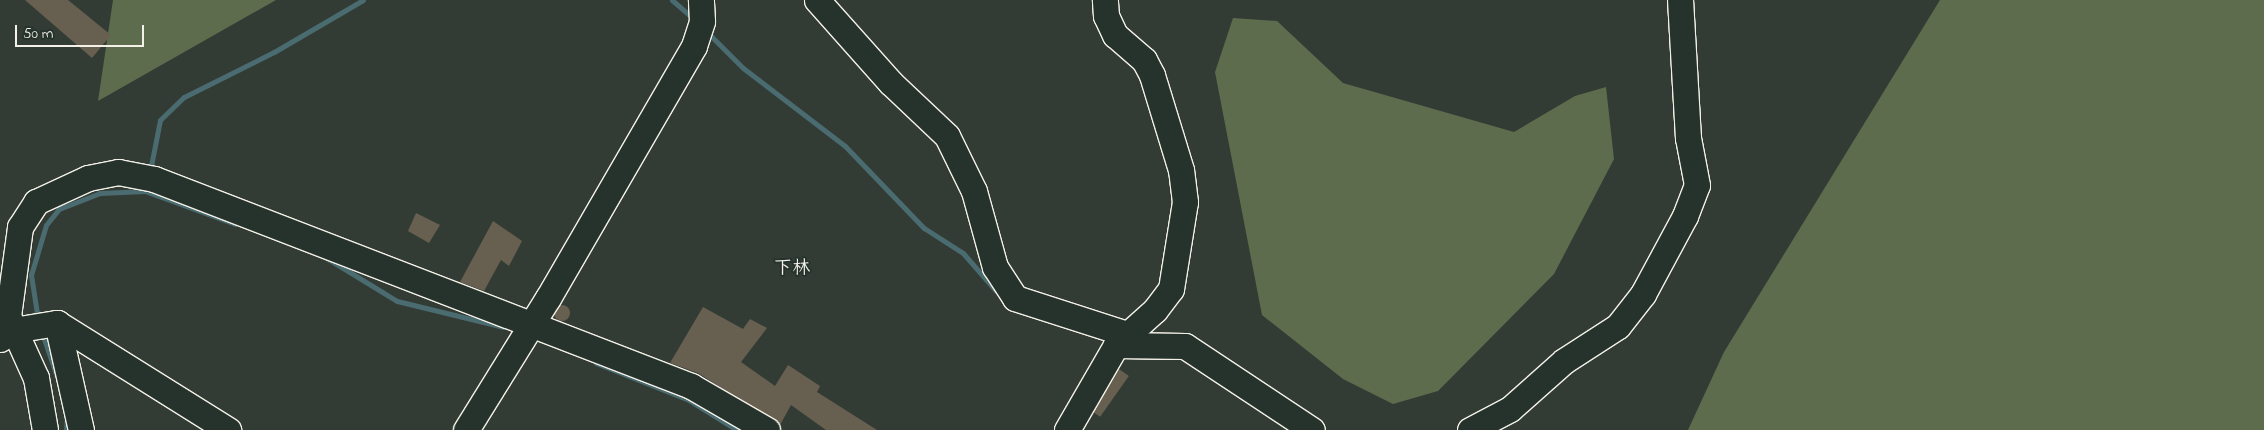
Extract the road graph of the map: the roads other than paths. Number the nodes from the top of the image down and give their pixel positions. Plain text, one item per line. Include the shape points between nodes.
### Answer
1 (817, 0) edge
2 (1105, 0) edge
3 (1680, 0) edge
4 (700, 17) edge
5 (29, 328) edge
6 (527, 332) junction
7 (1122, 340) junction
8 (45, 430) edge
9 (81, 430) edge
10 (228, 430) edge
11 (466, 430) edge
12 (767, 430) edge
13 (1067, 430) edge
14 (1312, 430) edge
15 (1470, 430) edge

1 - 7 street via 890,82 947,136 974,191 995,267 1015,298
2 - 7 street via 1115,35 1144,60 1152,75 1181,170 1185,202 1171,289 1155,310
3 - 15 street via 1688,138 1697,185 1685,216 1643,294 1618,326 1564,361 1510,409
4 - 6 street via 694,46
5 - 6 street via 8,316 25,213 36,202 88,178 118,172 148,177
5 - 8 street
5 - 9 street
5 - 10 street
6 - 11 street
6 - 12 street via 692,386
7 - 13 street
7 - 14 street via 1185,346

